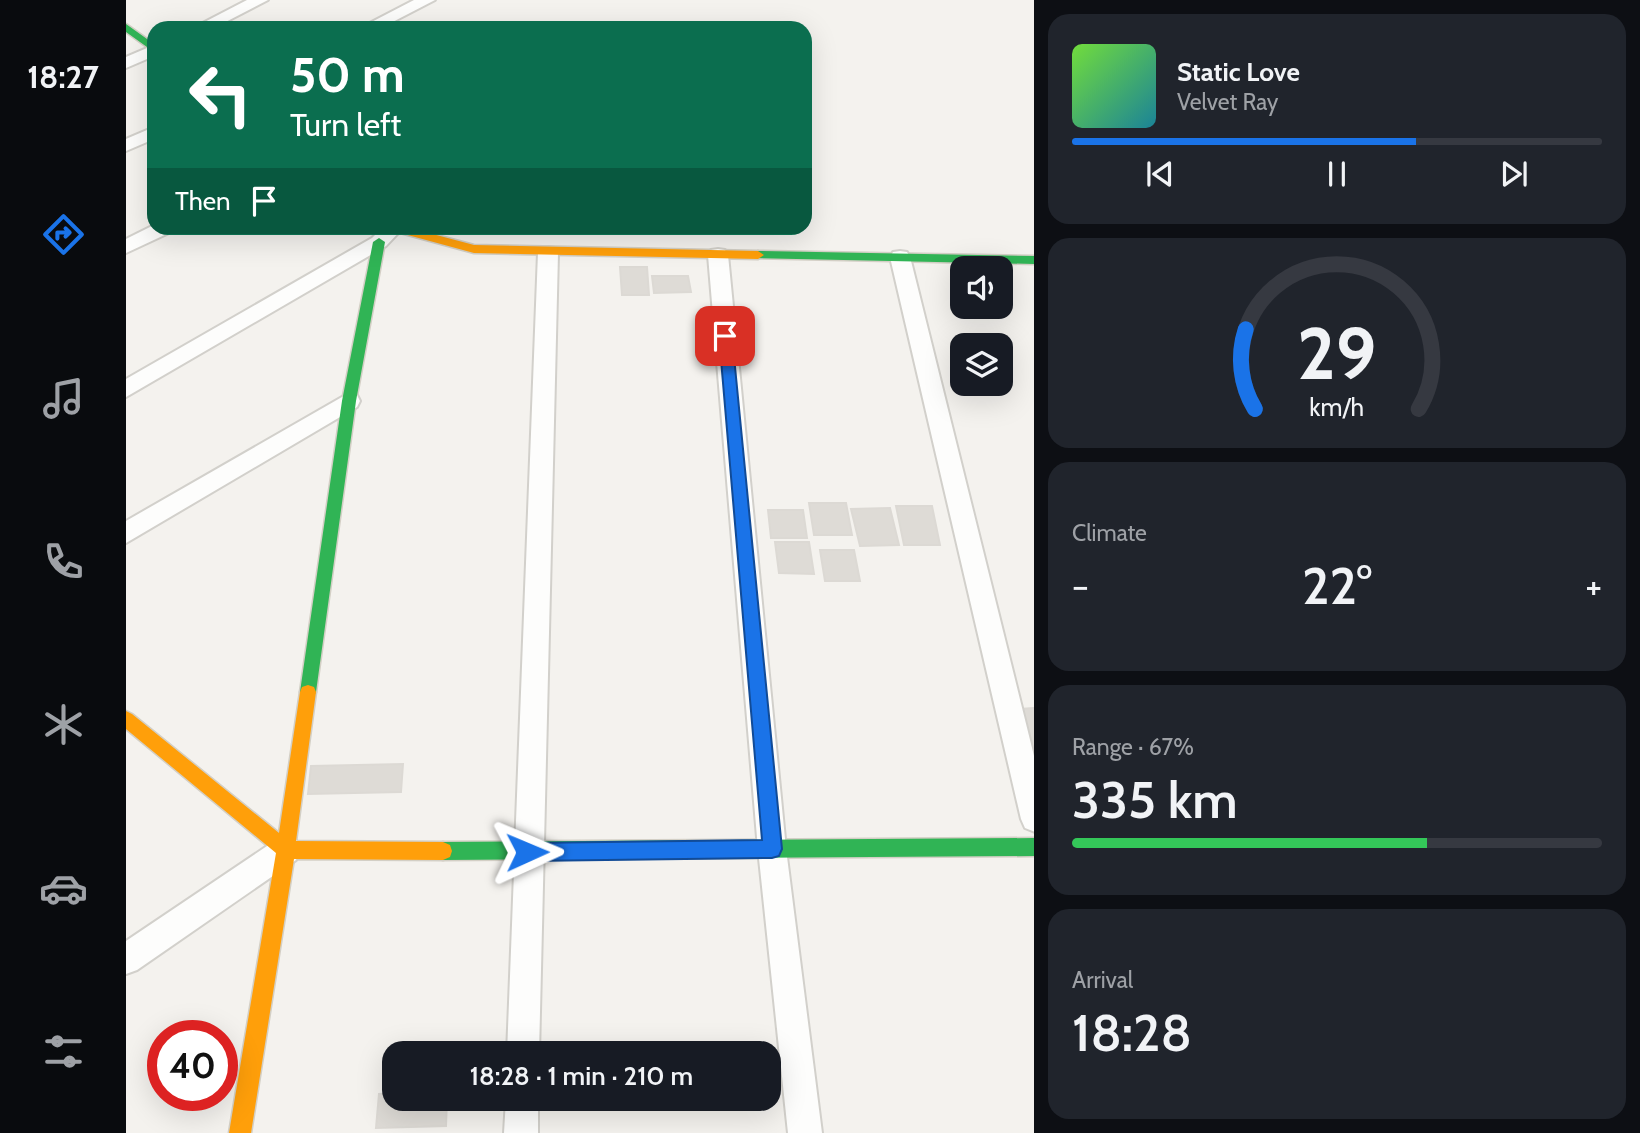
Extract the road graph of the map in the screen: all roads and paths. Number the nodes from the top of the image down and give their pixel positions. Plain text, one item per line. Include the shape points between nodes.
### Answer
1 (260, 0) edge
2 (426, 0) edge
3 (216, 21) edge
4 (382, 21) edge
5 (126, 27) edge
6 (147, 44) edge
7 (147, 53) edge
8 (126, 63) edge
9 (147, 136) edge
10 (126, 146) edge
11 (150, 235) edge
12 (385, 235) edge
13 (389, 235) edge
14 (405, 235) edge
15 (126, 247) edge
16 (548, 253) junction
17 (718, 255) junction
18 (900, 257) junction
19 (1034, 260) edge
20 (126, 389) edge
21 (349, 401) junction
22 (126, 533) edge
23 (127, 721) edge
24 (1034, 819) edge
25 (1034, 847) edge
26 (772, 849) junction
27 (286, 850) junction
28 (527, 852) junction
29 (126, 959) edge
30 (523, 1041) edge
31 (522, 1111) edge
32 (240, 1133) edge
33 (521, 1133) edge
34 (805, 1133) edge

1 - 3 street
2 - 4 street
5 - 6 street
7 - 8 street
9 - 10 street
11 - 15 street
12 - 20 street
13 - 21 street
14 - 16 street via 474,249
16 - 17 street
16 - 28 street
17 - 18 street
17 - 26 street
18 - 19 street
18 - 24 street
21 - 22 street
21 - 27 street
23 - 27 street
25 - 26 street
26 - 28 street
26 - 34 street
27 - 28 street
27 - 29 street
27 - 32 street
28 - 30 street
31 - 33 street

